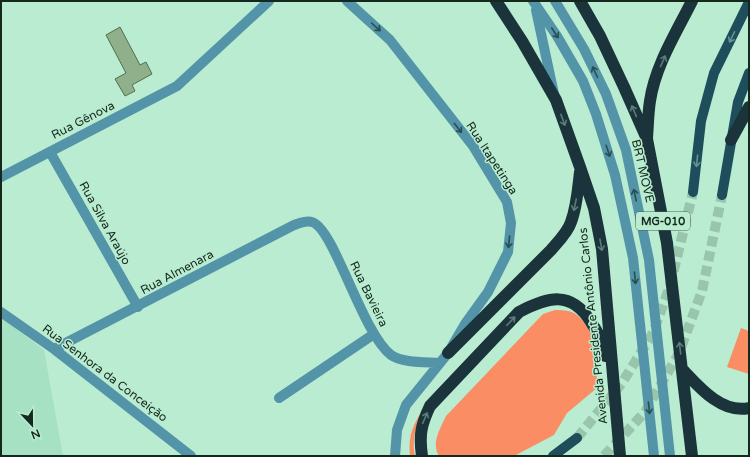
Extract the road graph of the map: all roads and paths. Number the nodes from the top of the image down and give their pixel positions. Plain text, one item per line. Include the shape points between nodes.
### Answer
1 (269, 1) edge
2 (347, 1) edge
3 (496, 1) edge
4 (555, 1) edge
5 (580, 1) edge
6 (692, 1) edge
7 (534, 2) edge
8 (749, 2) edge
9 (749, 73) edge
10 (556, 100) junction
11 (749, 107) edge
12 (647, 139) junction
13 (731, 140) junction
14 (50, 152) junction
15 (580, 167) junction
16 (1, 177) edge
17 (693, 192) tunnel mouth
18 (722, 194) tunnel mouth
19 (313, 222) joint
20 (138, 307) junction
21 (1, 312) edge
22 (374, 334) junction
23 (54, 349) junction
24 (448, 353) junction
25 (439, 363) junction
26 (611, 369) junction
27 (683, 370) junction
28 (279, 398) dead end
29 (749, 408) edge
30 (577, 438) tunnel mouth
31 (191, 456) edge
32 (395, 456) edge
33 (422, 456) edge
34 (553, 456) edge
35 (620, 456) edge
36 (654, 456) edge
37 (670, 456) edge
38 (692, 456) edge

1 - 14 street, Rua Gênova via 177,86
2 -> 24 street, Rua Itapetinga via 390,40 473,146 507,202 511,223 508,252 488,292 464,324
3 - 10 highway, Avenida Presidente Antônio Carlos
37 -> 4 street, BRT MOVE via 649,260 626,150 606,94 584,49
12 -> 5 highway, MG-010 via 600,36
12 -> 6 highway via 654,82
7 - 10 street
7 -> 36 street via 557,36 582,81 596,114 615,175 633,258
8 -> 17 main road via 714,73 701,121
9 - 13 main road via 738,102
10 -> 15 highway, Avenida Presidente Antônio Carlos
11 - 13 highway
27 -> 12 highway, MG-010 via 667,243
13 - 18 main road
14 - 16 street, Rua Gênova
14 - 20 street, Rua Silva Araújo
15 -> 24 highway via 571,223 561,238
15 -> 26 highway, Avenida Presidente Antônio Carlos via 594,208 602,249
19 - 20 street, Rua Almenara via 306,221 294,225
19 - 22 street, Rua Bavieira via 331,244
20 - 23 street, Rua Almenara
21 - 23 street, Rua Senhora da Conceição
22 - 25 street, Rua Bavieira via 396,358
22 - 28 street
23 - 31 street, Rua Senhora da Conceição
24 - 25 street, Rua Itapetinga
25 - 32 street, Rua Itapetinga via 406,405 397,430
33 -> 26 highway via 422,423 430,406 519,312 534,304 563,299 580,308 599,335
26 - 35 highway, Avenida Presidente Antônio Carlos
27 - 29 highway via 716,401 734,408
27 - 38 highway, MG-010
30 - 34 main road

